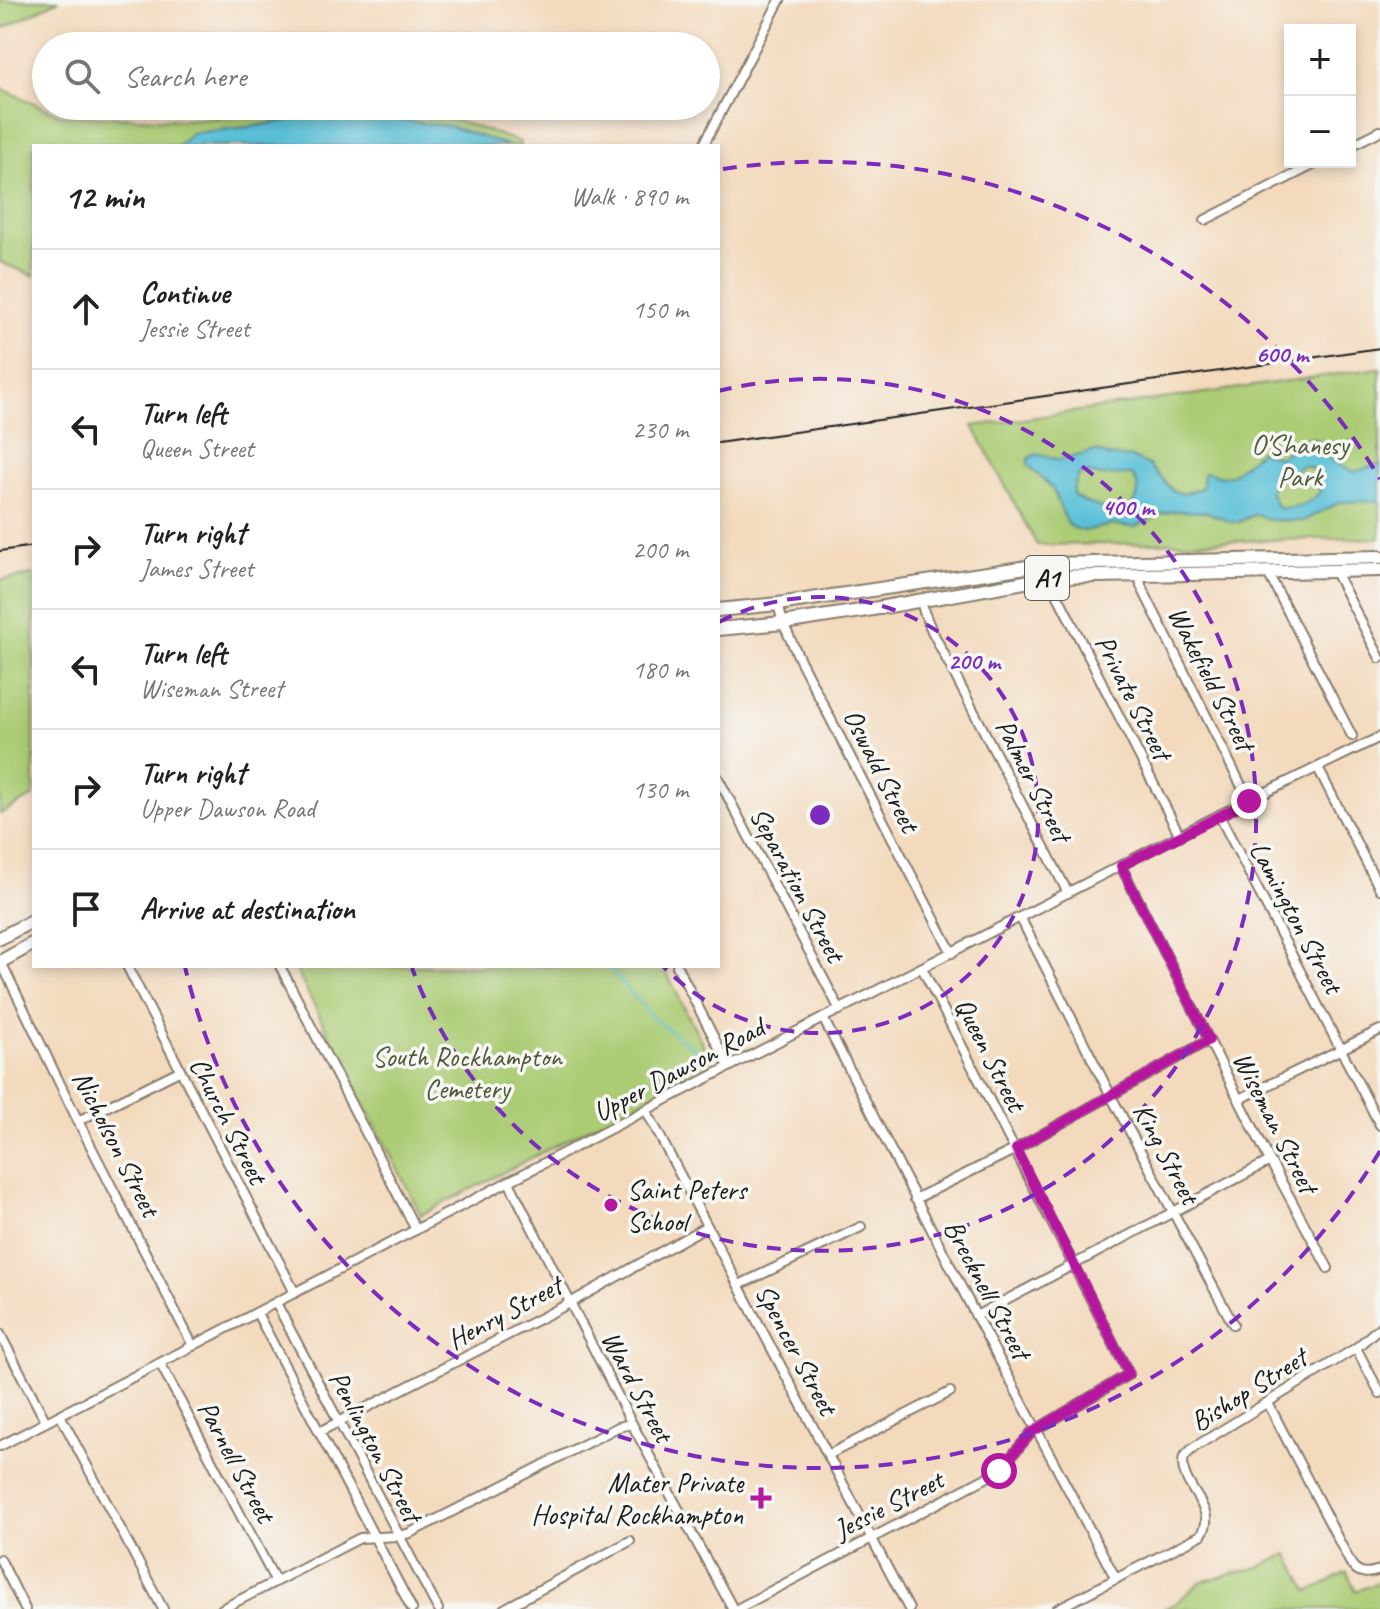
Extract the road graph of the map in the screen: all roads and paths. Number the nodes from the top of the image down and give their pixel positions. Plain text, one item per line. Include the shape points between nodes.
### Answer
1 (780, 0) edge
2 (720, 114) edge
3 (717, 120) edge
4 (1380, 131) edge
5 (1356, 143) edge
6 (704, 144) edge
7 (1307, 168) edge
8 (1205, 220) dead end
9 (1380, 557) edge
10 (1380, 570) edge
11 (1267, 571) junction
12 (1335, 572) junction
13 (1140, 574) junction
14 (1053, 577) junction
15 (921, 600) junction
16 (778, 604) junction
17 (720, 610) edge
18 (783, 623) junction
19 (720, 629) edge
20 (1380, 658) edge
21 (1352, 736) dead end
22 (1380, 737) edge
23 (1318, 768) junction
24 (720, 782) edge
25 (1249, 801) junction
26 (1219, 815) junction
27 (1180, 836) junction
28 (1121, 866) junction
29 (1380, 889) edge
30 (1068, 893) junction
31 (1020, 917) junction
32 (32, 921) edge
33 (0, 938) edge
34 (32, 944) edge
35 (952, 953) junction
36 (0, 962) edge
37 (128, 968) edge
38 (281, 968) edge
39 (678, 968) edge
40 (922, 968) junction
41 (840, 1010) junction
42 (823, 1018) junction
43 (1380, 1030) edge
44 (1209, 1040) junction
45 (1342, 1050) junction
46 (729, 1067) junction
47 (179, 1071) junction
48 (1111, 1096) junction
49 (1240, 1099) junction
50 (646, 1110) junction
51 (78, 1121) junction
52 (1380, 1125) edge
53 (1016, 1149) junction
54 (1270, 1161) junction
55 (509, 1182) junction
56 (915, 1199) junction
57 (1173, 1211) junction
58 (707, 1226) junction
59 (861, 1227) dead end
60 (416, 1230) junction
61 (1074, 1264) junction
62 (1328, 1268) dead end
63 (739, 1285) junction
64 (295, 1293) junction
65 (276, 1303) junction
66 (570, 1303) junction
67 (257, 1313) junction
68 (976, 1316) junction
69 (1233, 1324) dead end
70 (1380, 1327) edge
71 (0, 1334) edge
72 (193, 1346) junction
73 (1356, 1348) junction
74 (160, 1363) junction
75 (1129, 1374) joint
76 (950, 1392) dead end
77 (1380, 1393) edge
78 (1268, 1403) junction
79 (60, 1415) junction
80 (46, 1422) junction
81 (338, 1423) junction
82 (632, 1424) junction
83 (1038, 1428) junction
84 (319, 1432) junction
85 (0, 1446) edge
86 (828, 1455) junction
87 (399, 1536) junction
88 (870, 1537) junction
89 (375, 1538) junction
90 (630, 1541) dead end
91 (0, 1559) edge
92 (1380, 1570) edge
93 (1116, 1579) junction
94 (275, 1580) junction
95 (25, 1609) edge
96 (163, 1609) edge
97 (222, 1609) edge
98 (412, 1609) edge
99 (438, 1609) edge
100 (504, 1609) edge
101 (735, 1609) edge
102 (909, 1609) edge
103 (1057, 1609) edge

1 - 2 street
3 - 6 street
4 - 5 street
7 - 8 street
9 - 16 highway, A1 via 1047,564
10 - 12 highway, A1
11 - 12 highway, A1
11 - 13 highway, A1
11 - 21 street
12 - 20 street
13 - 14 highway, A1
13 - 25 street, Wakefield Street via 1141,586
14 - 15 highway, A1
14 - 27 street, Private Street
15 - 18 highway, A1
15 - 30 street, Palmer Street via 932,631
16 - 17 highway, A1
16 - 18 street, Oswald Street
18 - 19 highway, A1
18 - 35 street, Oswald Street
22 - 23 street, Upper Dawson Road
23 - 25 street, Upper Dawson Road
23 - 29 street
24 - 41 street, Separation Street
25 - 26 street, Upper Dawson Road
26 - 27 street, Upper Dawson Road
26 - 45 street, Lamington Street
27 - 28 street, Upper Dawson Road
28 - 30 street, Upper Dawson Road
28 - 44 street, Wiseman Street
30 - 31 street, Upper Dawson Road
31 - 35 street, Upper Dawson Road
31 - 48 street, King Street
32 - 33 highway
34 - 36 highway
35 - 40 street, Upper Dawson Road
36 - 51 street, Nicholson Street
37 - 47 street, Church Street
38 - 60 street
39 - 46 street
40 - 41 street, Upper Dawson Road
40 - 53 street, Queen Street
41 - 42 street, Upper Dawson Road
42 - 46 street, Upper Dawson Road
42 - 56 street, Brecknell Street
43 - 45 street
44 - 48 street
44 - 49 street, Wiseman Street
45 - 49 street
45 - 52 street, Lamington Street
46 - 50 street, Upper Dawson Road
47 - 51 street
47 - 64 street, Church Street
48 - 53 street
48 - 57 street, King Street
49 - 54 street, Wiseman Street
50 - 55 street, Upper Dawson Road
50 - 58 street, Spencer Street
51 - 72 street, Nicholson Street
53 - 56 street
53 - 61 street, Queen Street
54 - 57 street
54 - 62 street, Wiseman Street
55 - 60 street, Upper Dawson Road
55 - 66 street, Ward Street
56 - 68 street, Brecknell Street
57 - 61 street
57 - 69 street, King Street
58 - 63 street, Spencer Street
58 - 66 street, Henry Street
59 - 63 street
60 - 64 street, Upper Dawson Road
61 - 68 street
61 - 75 street, Queen Street
63 - 86 street, Spencer Street
64 - 65 street, Upper Dawson Road
65 - 67 street, Upper Dawson Road
65 - 81 street, Penlington Street
66 - 81 street, Henry Street
66 - 82 street, Ward Street
67 - 72 street, Upper Dawson Road
67 - 84 street, Penlington Street
68 - 83 street, Brecknell Street
70 - 73 street, Bishop Street
71 - 80 street
72 - 74 street, Upper Dawson Road
73 - 77 street
73 - 78 street, Bishop Street
74 - 79 street, Upper Dawson Road
74 - 94 street, Parnell Street
75 - 83 street, Jessie Street
76 - 86 street
78 - 92 street via 1351,1564 1365,1574
78 - 93 street, Bishop Street via 1184,1457 1183,1473 1206,1518 1201,1535
79 - 80 street, Upper Dawson Road
79 - 96 street
80 - 85 street, Upper Dawson Road
81 - 84 street, Henry Street
81 - 87 street, Penlington Street
82 - 87 street
82 - 101 street, Ward Street
83 - 88 street, Jessie Street via 999,1471
83 - 93 street, Brecknell Street
84 - 89 street, Penlington Street
86 - 88 street, Spencer Street
87 - 89 street
87 - 99 street, Penlington Street
88 - 101 street, Jessie Street
88 - 102 street, Spencer Street
89 - 94 street via 360,1538
89 - 98 street, Penlington Street
90 - 100 street
91 - 95 street
93 - 103 street, Bishop Street
94 - 97 street

